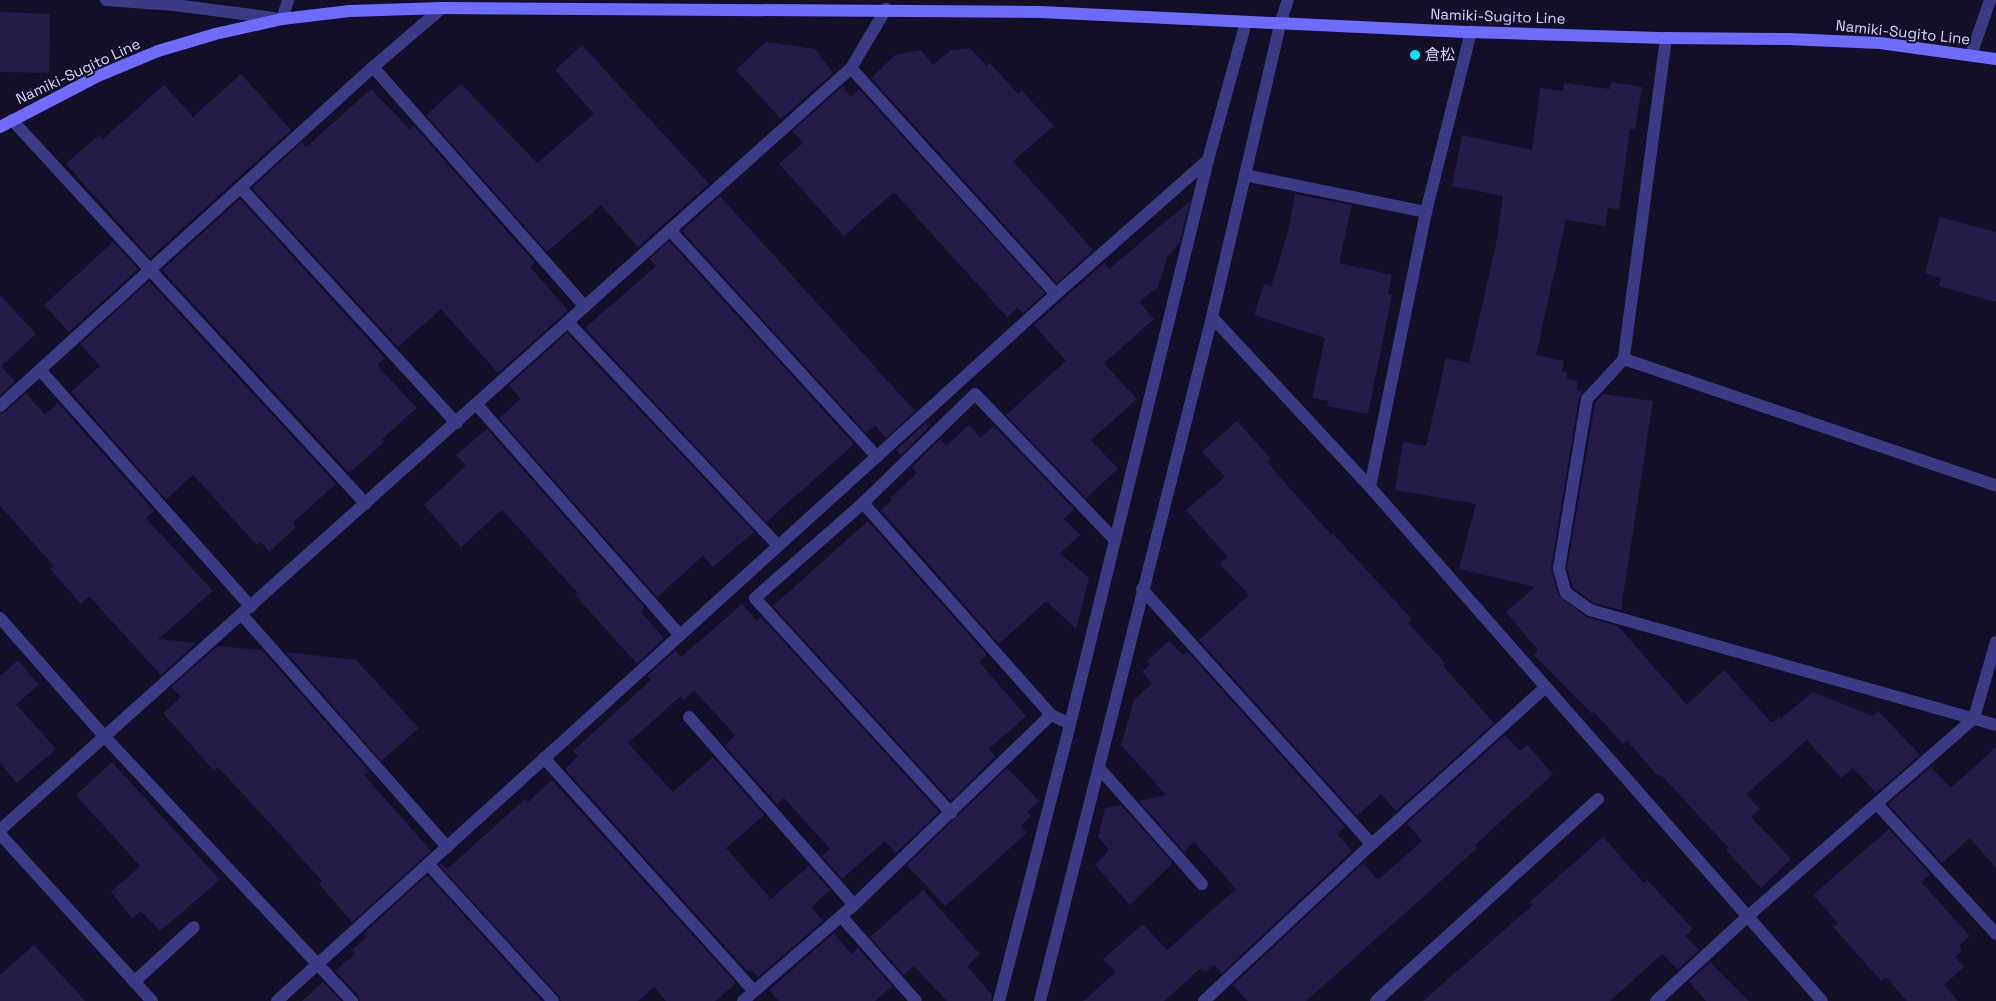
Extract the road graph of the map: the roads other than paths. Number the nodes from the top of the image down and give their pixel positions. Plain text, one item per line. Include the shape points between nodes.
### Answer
1 (106, 0) edge
2 (288, 0) edge
3 (1288, 0) edge
4 (1990, 0) edge
5 (713, 5) edge
6 (442, 8) junction
7 (886, 10) junction
8 (282, 19) junction
9 (1246, 22) junction
10 (1280, 24) junction
11 (1471, 32) junction
12 (1666, 38) junction
13 (1971, 56) junction
14 (1996, 59) edge
15 (373, 67) junction
16 (851, 68) junction
17 (12, 120) junction
18 (0, 127) edge
19 (1208, 160) junction
20 (1245, 176) junction
21 (241, 188) junction
22 (1426, 212) junction
23 (670, 230) junction
24 (151, 270) junction
25 (1056, 294) junction
26 (585, 307) junction
27 (1212, 317) junction
28 (568, 322) junction
29 (1624, 359) junction
30 (40, 370) junction
31 (1, 403) edge
32 (477, 405) junction
33 (456, 423) junction
34 (877, 457) junction
35 (1996, 486) edge
36 (1370, 487) junction
37 (863, 503) junction
38 (366, 504) junction
39 (1115, 540) junction
40 (778, 546) junction
41 (1142, 589) junction
42 (246, 611) junction
43 (0, 618) edge
44 (680, 635) junction
45 (1996, 642) edge
46 (1546, 687) junction
47 (1051, 715) junction
48 (689, 717) dead end
49 (1974, 718) junction
50 (1070, 724) junction
51 (1996, 725) edge
52 (105, 737) junction
53 (544, 758) junction
54 (1099, 768) junction
55 (1598, 799) dead end
56 (1877, 804) junction
57 (951, 813) junction
58 (0, 830) edge
59 (0, 834) edge
60 (1372, 844) junction
61 (447, 847) junction
62 (428, 864) junction
63 (1202, 884) dead end
64 (854, 905) junction
65 (841, 916) junction
66 (1747, 917) junction
67 (194, 927) dead end
68 (1996, 934) edge
69 (318, 963) junction
70 (134, 982) junction
71 (754, 991) junction
72 (152, 1001) edge
73 (277, 1001) edge
74 (352, 1001) edge
75 (553, 1001) edge
76 (743, 1001) edge
77 (916, 1001) edge
78 (999, 1001) edge
79 (1040, 1001) edge
80 (1204, 1001) edge
81 (1376, 1001) edge
82 (1656, 1001) edge
83 (1822, 1001) edge

1 - 8 street
2 - 8 street
3 - 10 street
4 - 13 street
5 - 6 main road, Namiki-Sugito Line
5 - 7 main road, Namiki-Sugito Line
6 - 8 main road, Namiki-Sugito Line via 350,10
6 - 15 street
7 - 9 main road, Namiki-Sugito Line via 1040,12
7 - 16 street
8 - 17 main road, Namiki-Sugito Line via 158,51 98,76
9 - 10 main road, Namiki-Sugito Line
9 - 19 street
10 - 11 main road, Namiki-Sugito Line
10 - 20 street
11 - 12 main road, Namiki-Sugito Line
11 - 22 street
12 - 13 main road, Namiki-Sugito Line via 1788,38 1880,43
12 - 29 street
13 - 14 main road, Namiki-Sugito Line
15 - 21 street
15 - 26 street
16 - 23 street
16 - 25 street
17 - 18 main road, Namiki-Sugito Line
17 - 24 street
19 - 25 street
19 - 39 street
20 - 22 street
20 - 27 street
21 - 24 street
21 - 33 street
22 - 36 street
23 - 26 street
23 - 34 street
24 - 30 street
24 - 38 street
25 - 34 street
26 - 28 street
27 - 36 street
27 - 41 street
28 - 32 street
28 - 40 street
29 - 35 street
29 - 49 street via 1587,399 1559,570 1566,593 1590,610
30 - 31 street
30 - 42 street
32 - 33 street
32 - 44 street
33 - 38 street
34 - 40 street
36 - 46 street
37 - 39 street via 975,394
37 - 47 street
37 - 57 street via 755,598
38 - 42 street
39 - 50 street
40 - 44 street
41 - 54 street
41 - 60 street
42 - 52 street
42 - 61 street
43 - 52 street
44 - 53 street
45 - 49 street
46 - 60 street
46 - 66 street
47 - 50 street
47 - 57 street
48 - 64 street
49 - 51 street
49 - 56 street
50 - 78 street
52 - 58 street
52 - 69 street
53 - 61 street
53 - 71 street
54 - 63 street
54 - 79 street
55 - 81 street
56 - 66 street
56 - 68 street
57 - 64 street
59 - 70 street
60 - 80 street
61 - 62 street
62 - 69 street
62 - 75 street
64 - 65 street
65 - 71 street
65 - 77 street
66 - 82 street
66 - 83 street
67 - 70 street
69 - 73 street
69 - 74 street
70 - 72 street
71 - 76 street

